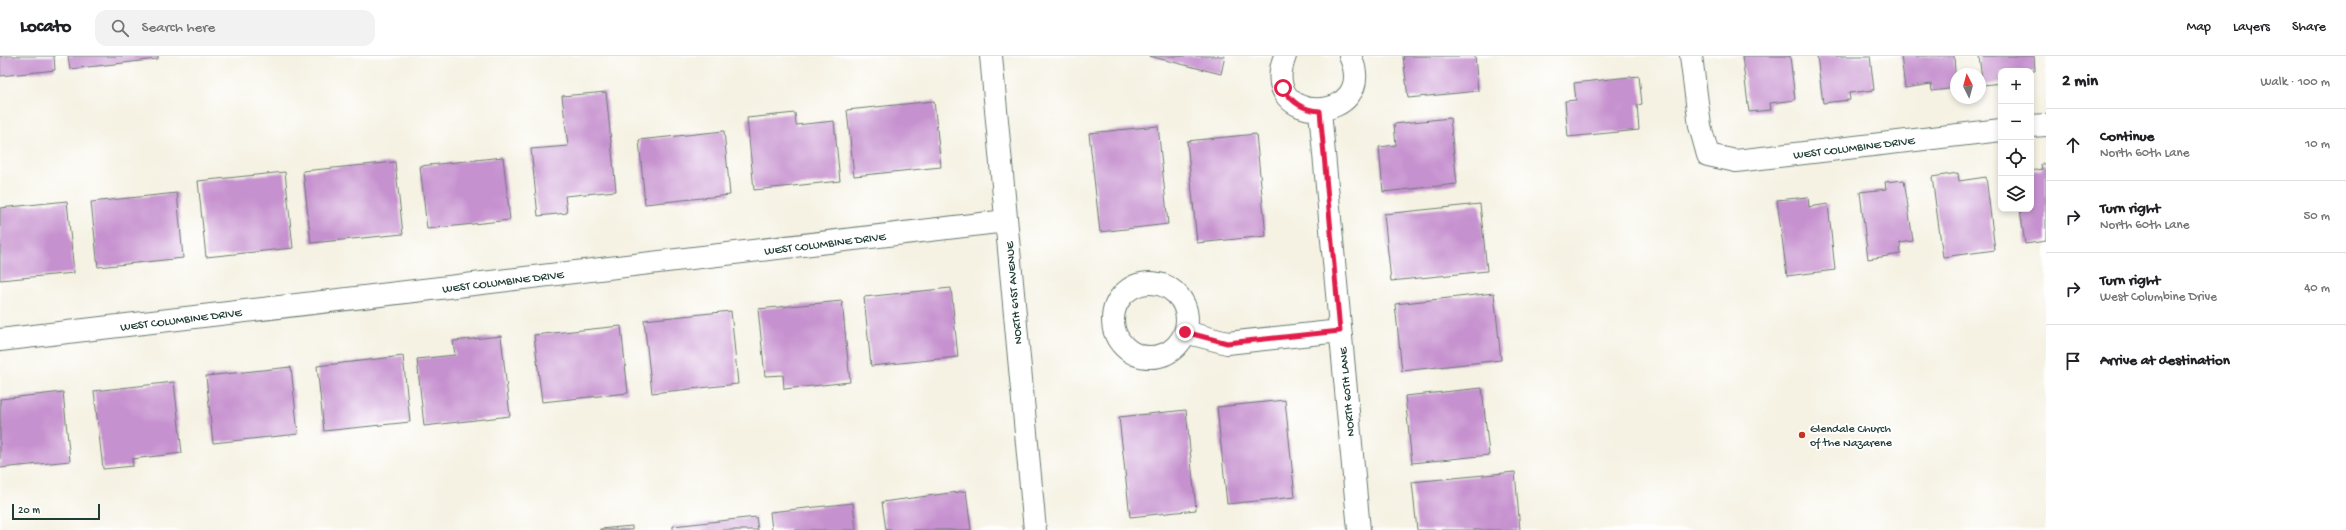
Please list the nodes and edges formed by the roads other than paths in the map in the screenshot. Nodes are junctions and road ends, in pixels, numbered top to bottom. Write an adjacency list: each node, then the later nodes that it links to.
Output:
1 (991, 56): 9 (street, NORTH 61ST AVENUE)
2 (1285, 56): 5 (street)
3 (1350, 56): 5 (street)
4 (1691, 56): 8 (street, WEST COLUMBINE DRIVE)
5 (1320, 111): 10 (street, NORTH 60TH LANE)
6 (2046, 124): 7 (street)
7 (2034, 126)
8 (1998, 130)
9 (1006, 221): 12 (street, WEST COLUMBINE DRIVE); 13 (street, NORTH 61ST AVENUE)
10 (1340, 331): 11 (street); 14 (street, NORTH 60TH LANE)
11 (1185, 332)
12 (0, 340)
13 (1034, 530)
14 (1359, 530)

